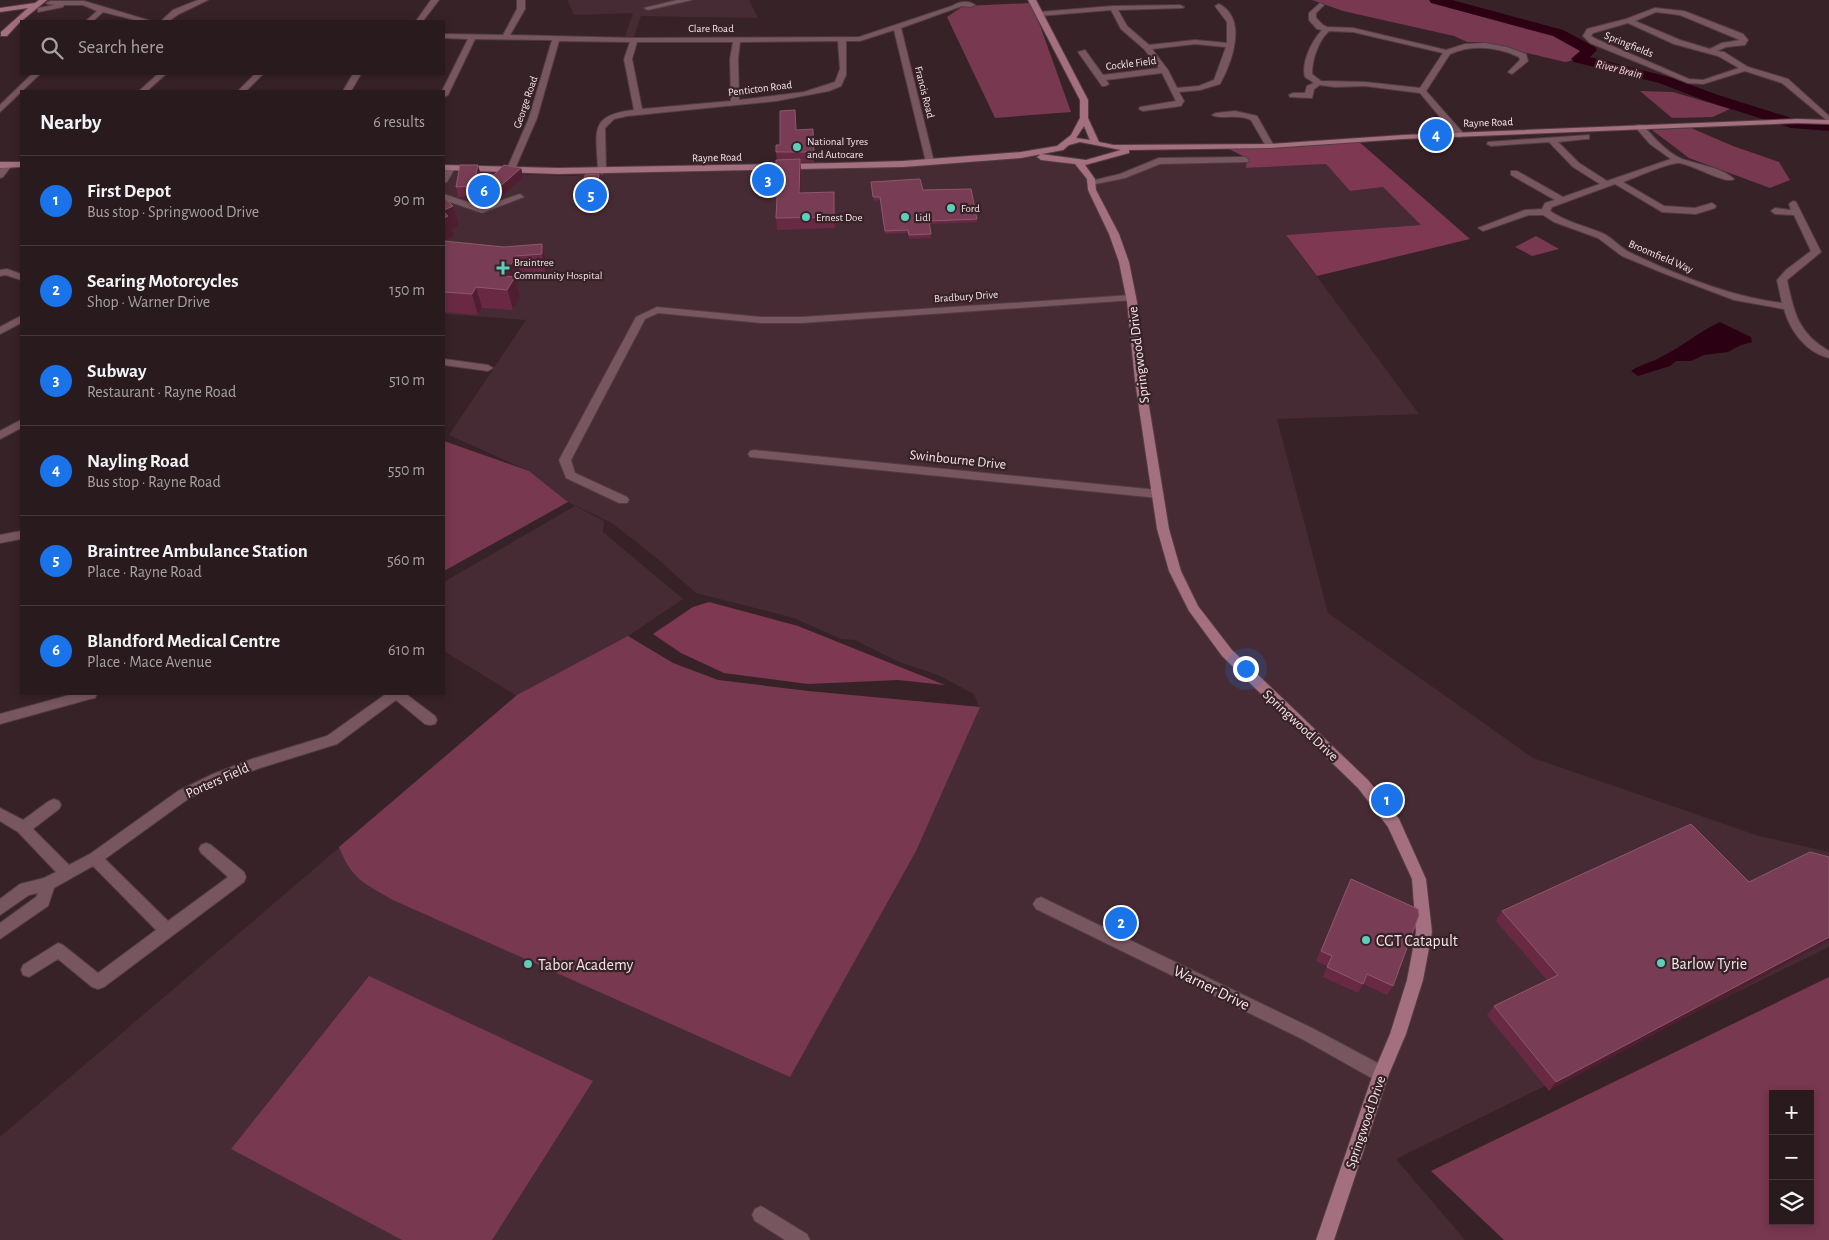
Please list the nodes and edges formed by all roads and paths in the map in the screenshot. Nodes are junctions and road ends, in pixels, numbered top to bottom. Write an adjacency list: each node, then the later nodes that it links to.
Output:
1 (204, 0): 24 (street)
2 (435, 0): 25 (street)
3 (521, 0): 33 (street)
4 (688, 0): 15 (street)
5 (1032, 0): 20 (street)
6 (49, 1): 11 (street); 13 (street)
7 (959, 2): 9 (street, Clare Road); 28 (street, Clare Road)
8 (1151, 4): 14 (street); 16 (street)
9 (971, 5)
10 (1320, 5): 29 (street)
11 (93, 6): 13 (street); 17 (street)
12 (1219, 6): 38 (street)
13 (38, 7): 18 (street); 19 (street); 21 (street)
14 (1180, 7)
15 (648, 8)
16 (1113, 8): 20 (street); 39 (street)
17 (102, 10): 22 (street); 23 (street)
18 (0, 11): 19 (street)
19 (27, 12): 30 (street)
20 (1039, 14): 69 (street)
21 (26, 20)
22 (90, 20)
23 (143, 20)
24 (165, 20)
25 (420, 20)
26 (1629, 21): 40 (street); 40 (street, Springfields); 43 (street, Springfields)
27 (20, 25): 30 (street)
28 (897, 28): 37 (street, Clare Road); 85 (street, Francis Road)
29 (1326, 29): 42 (street); 52 (street)
30 (2, 36)
31 (445, 36): 32 (street, Clare Road)
32 (472, 38): 33 (street, Clare Road); 62 (street)
33 (505, 38): 34 (street, Clare Road)
34 (556, 38): 35 (street, Clare Road); 90 (street, George Road)
35 (634, 40): 36 (street, Clare Road); 67 (street)
36 (737, 40): 37 (street, Clare Road); 64 (street)
37 (842, 40): 64 (street, Penticton Road)
38 (1229, 45): 39 (street); 60 (street)
39 (1147, 47): 44 (street)
40 (1710, 51): 43 (street)
41 (1082, 52): 51 (street, Cockle Field)
42 (1447, 52): 45 (street); 61 (street)
43 (1745, 69): 70 (street)
44 (1164, 70): 51 (street, Cockle Field); 60 (street)
45 (1512, 72)
46 (1368, 73): 53 (street)
47 (35, 75): 55 (street)
48 (161, 75): 57 (street)
49 (258, 75): 58 (street)
50 (357, 75): 59 (street)
51 (1101, 78): 54 (street, Cockle Field)
52 (1319, 83): 53 (street); 63 (street)
53 (1365, 84): 61 (street)
54 (1107, 86)
55 (20, 90)
56 (20, 90): 66 (street)
57 (144, 90)
58 (243, 90)
59 (348, 90)
60 (1175, 90): 65 (street)
61 (1422, 91): 72 (street)
62 (445, 93)
63 (1293, 96)
64 (735, 102): 67 (street, Penticton Road)
65 (1143, 109)
66 (0, 110)
67 (638, 112): 91 (street, Penticton Road)
68 (1216, 115): 78 (street)
69 (1084, 118): 75 (street); 77 (street)
70 (1829, 121): 71 (street, Rayne Road)
71 (1640, 128): 72 (street, Rayne Road); 84 (street)
72 (1460, 135): 78 (street, Rayne Road)
73 (1586, 137): 74 (street)
74 (1551, 139): 76 (street); 96 (street)
75 (1099, 144): 77 (street, Rayne Road); 79 (street, Rayne Road); 81 (street)
76 (1491, 144)
77 (1063, 146): 80 (street, Rayne Road); 82 (street)
78 (1270, 146): 79 (street, Rayne Road)
79 (1148, 148): 81 (street, Rayne Road)
80 (1021, 155): 82 (street, Rayne Road); 85 (street, Rayne Road)
81 (1102, 158): 86 (street, Rayne Road); 95 (street)
82 (1069, 160): 86 (street, Rayne Road)
83 (1244, 160): 95 (street)
84 (1677, 160): 94 (street); 96 (street)
85 (930, 162): 91 (street, Rayne Road)
86 (1078, 162): 95 (street, Springwood Drive)
87 (4, 165): 88 (street); 93 (street)
88 (20, 165)
89 (447, 168): 90 (street, Rayne Road)
90 (510, 170): 91 (street, Rayne Road)
91 (602, 171)
92 (1514, 173): 99 (street)
93 (0, 174)
94 (1730, 179)
95 (1091, 180): 106 (street, Springwood Drive)
96 (1612, 183): 99 (street); 100 (street)
97 (445, 197): 98 (street)
98 (520, 197)
99 (1562, 200): 102 (street)
100 (1712, 206)
101 (1775, 211): 107 (street)
102 (1545, 212): 103 (street); 107 (street, Broomfield Way)
103 (1484, 228)
104 (0, 273): 105 (street)
105 (20, 277)
106 (1131, 298): 116 (street, Springwood Drive); 117 (street, Bradbury Drive)
107 (1788, 307): 110 (street)
108 (20, 320): 109 (street)
109 (0, 331)
110 (1829, 355)
111 (445, 362): 112 (street)
112 (488, 368)
113 (20, 424): 114 (street)
114 (0, 436)
115 (754, 454): 116 (street, Swinbourne Drive)
116 (1158, 494): 137 (street, Springwood Drive)
117 (623, 500)
118 (20, 535): 119 (street)
119 (0, 539)
120 (86, 695): 123 (street)
121 (395, 695): 129 (street, Porters Field)
122 (397, 695): 124 (street, Porters Field)
123 (0, 719)
124 (430, 720)
125 (54, 806): 127 (street)
126 (0, 814): 127 (street)
127 (23, 828): 130 (street)
128 (206, 849): 134 (street)
129 (95, 858): 130 (street, Porters Field); 134 (street)
130 (68, 874): 131 (street, Porters Field)
131 (47, 884): 133 (street, Porters Field); 135 (street)
132 (1041, 904): 137 (street, Warner Drive)
133 (0, 908)
134 (166, 930): 136 (street)
135 (0, 932)
136 (29, 970)
137 (1381, 1074): 140 (street, Springwood Drive)
138 (761, 1215): 139 (street)
139 (801, 1240)
140 (1325, 1240)

